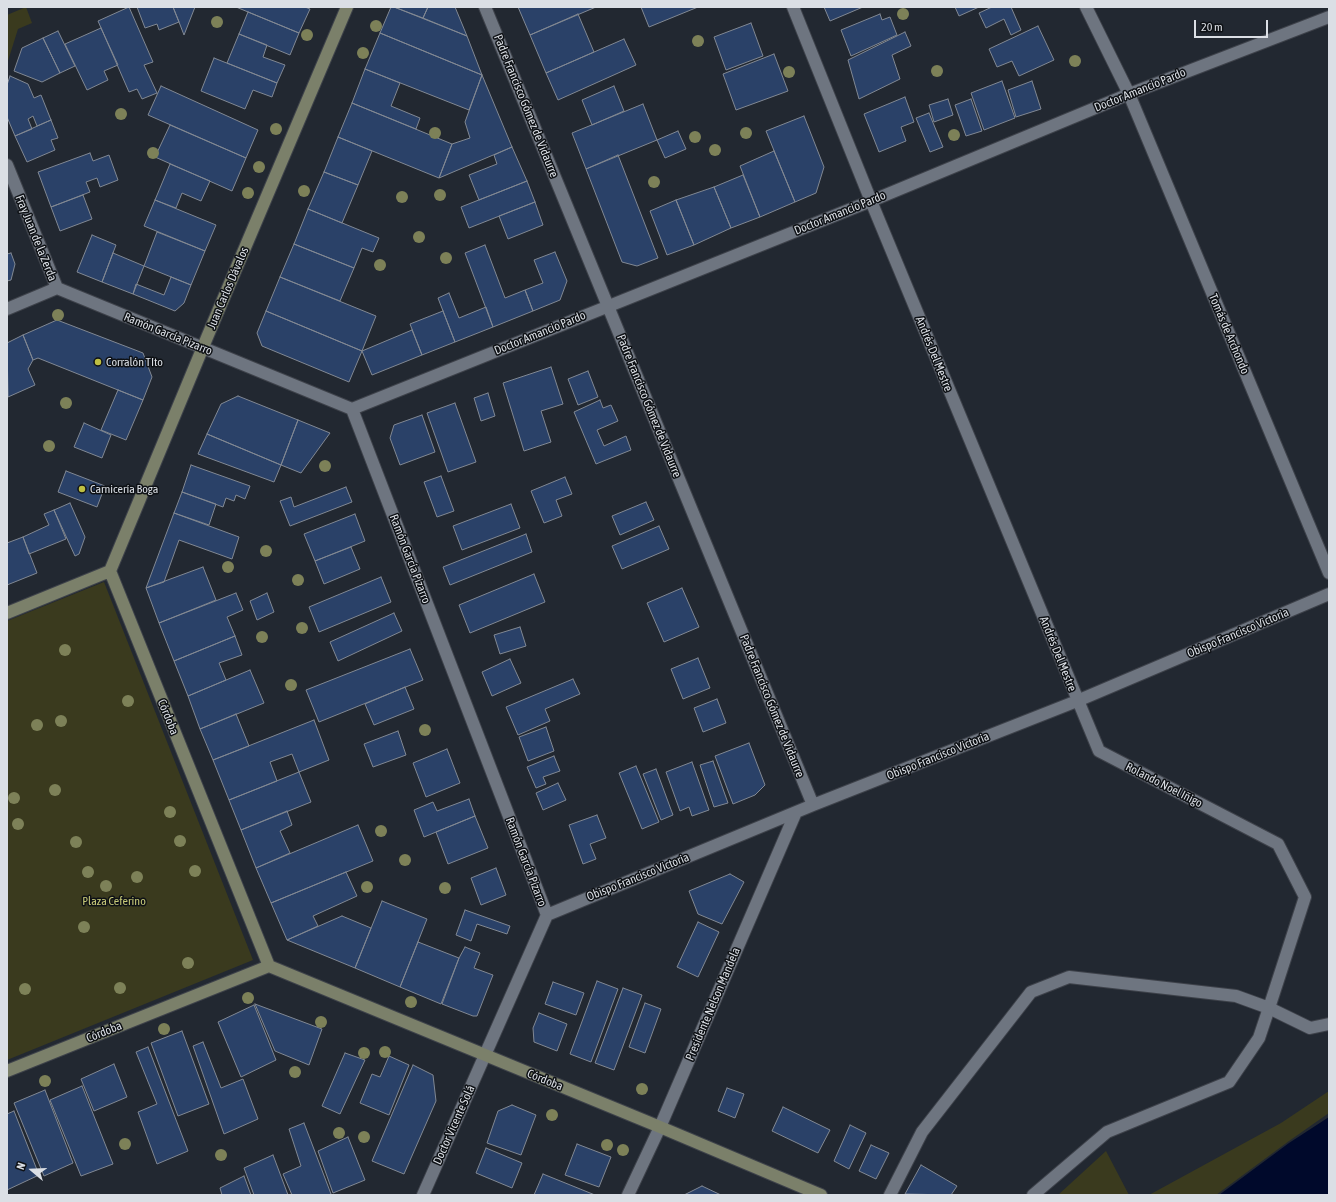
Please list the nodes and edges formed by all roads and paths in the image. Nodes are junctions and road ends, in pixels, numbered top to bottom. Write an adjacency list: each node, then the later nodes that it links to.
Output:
1 (347, 7): 12 (main road, Juan Carlos Dávalos)
2 (485, 7): 10 (street, Padre Francisco Gómez de Vidaurre)
3 (793, 7): 8 (street, Andrés Del Mestre)
4 (1086, 7): 6 (street, Tomás de Archondo)
5 (1329, 17): 6 (street, Doctor Amancio Pardo)
6 (1129, 94): 8 (street, Doctor Amancio Pardo); 15 (street, Tomás de Archondo)
7 (7, 165): 9 (street, Fray Juan de la Zerda)
8 (871, 201): 10 (street, Doctor Amancio Pardo); 18 (street, Andrés Del Mestre)
9 (57, 288): 11 (street); 12 (street, Ramón García Pizarro)
10 (608, 306): 13 (street, Doctor Amancio Pardo); 19 (street, Padre Francisco Gómez de Vidaurre)
11 (7, 309)
12 (203, 348): 13 (street, Ramón García Pizarro); 14 (main road, Juan Carlos Dávalos)
13 (352, 409): 21 (street, Ramón García Pizarro)
14 (110, 571): 17 (main road); 22 (main road, Córdoba)
15 (1329, 574)
16 (1329, 594): 18 (street, Obispo Francisco Victoria)
17 (7, 613)
18 (1077, 701): 19 (street, Obispo Francisco Victoria); 23 (street, Rolando Noel Iñigo)
19 (812, 806): 20 (street, Obispo Francisco Victoria)
20 (796, 812): 21 (street, Obispo Francisco Victoria); 27 (street, Presidente Nelson Mandela)
21 (547, 915): 25 (street, Ramón García Pizarro)
22 (268, 966): 25 (main road, Córdoba); 26 (main road, Córdoba)
23 (1269, 1008): 24 (street); 31 (street); 32 (street)
24 (1329, 1024)
25 (486, 1055): 27 (main road, Córdoba); 28 (street, Doctor Vicente Solá)
26 (7, 1071)
27 (660, 1127): 29 (street, Presidente Nelson Mandela); 30 (main road, Córdoba)
28 (423, 1195)
29 (628, 1195)
30 (821, 1195)
31 (890, 1195)
32 (1032, 1195)

